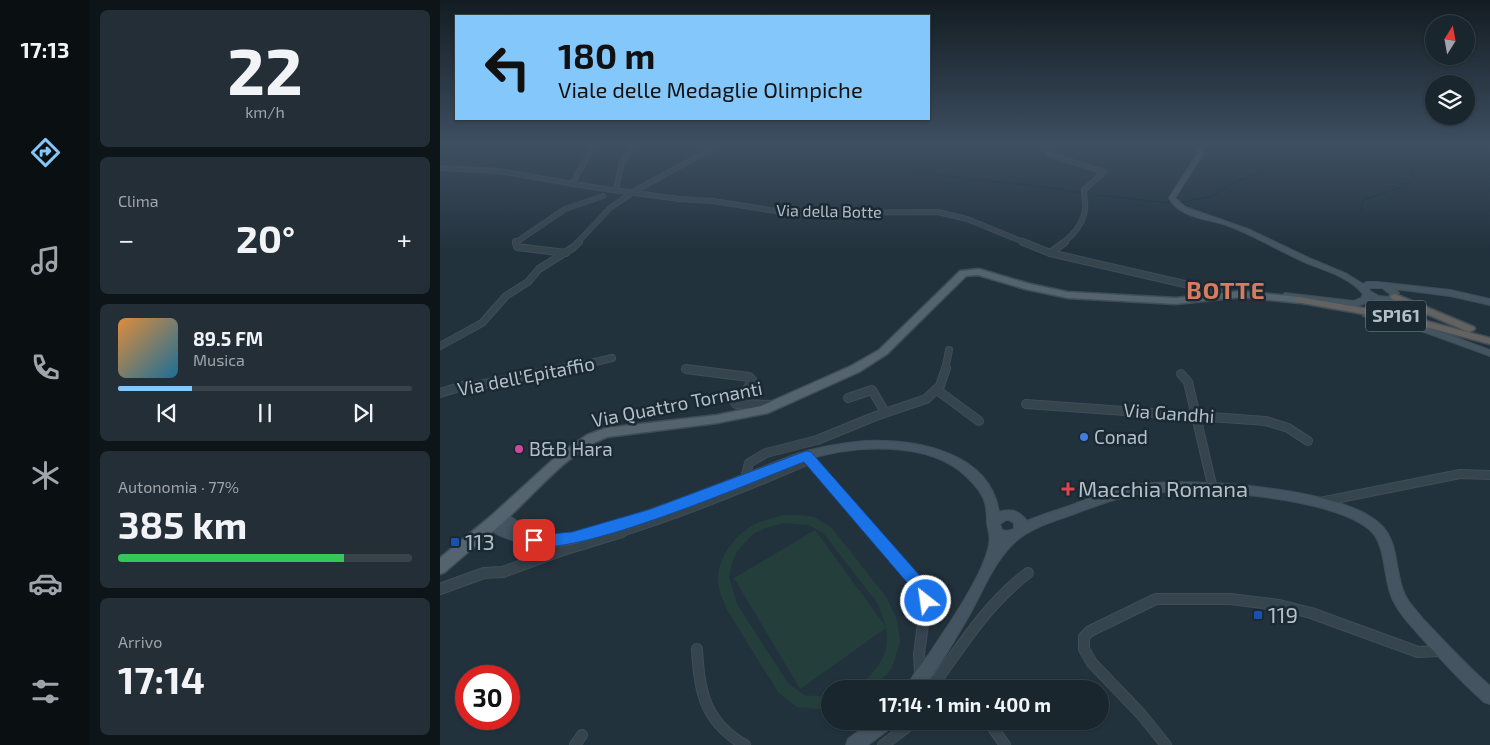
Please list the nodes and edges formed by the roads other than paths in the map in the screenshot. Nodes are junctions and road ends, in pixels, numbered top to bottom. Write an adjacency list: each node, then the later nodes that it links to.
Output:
1 (548, 180): 7 (street, Via della Botte)
2 (574, 180): 7 (street)
3 (618, 180): 8 (street)
4 (655, 180): 9 (street)
5 (1095, 180): 12 (street)
6 (1184, 180): 13 (main road)
7 (572, 184): 8 (street, Via della Botte)
8 (616, 190): 9 (street, Via della Botte)
9 (633, 192): 11 (street); 12 (street, Via della Botte)
10 (603, 196): 11 (street)
11 (566, 253): 25 (street)
12 (1050, 253): 18 (street, Via della Botte)
13 (1339, 274): 14 (main road); 17 (main road)
14 (1374, 284): 15 (main road); 17 (main road)
15 (1386, 287): 16 (main road); 19 (main road)
16 (1409, 290): 19 (main road); 22 (main road)
17 (1366, 291): 19 (main road); 20 (main road)
18 (1228, 294): 20 (main road, Via Quattro Tornanti); 35 (main road, Via Quattro Tornanti)
19 (1395, 295): 23 (highway, SP161)
20 (1276, 297): 21 (main road, Via Quattro Tornanti)
21 (1300, 300): 24 (highway, SP161); 27 (main road)
22 (1490, 302)
23 (1490, 336)
24 (1490, 341)
25 (440, 346)
26 (948, 350): 31 (street)
27 (1490, 353)
28 (612, 358): 32 (street, Via dell'Epitaffio)
29 (686, 369): 35 (street, Via Quattro Tornanti)
30 (1181, 374): 37 (street)
31 (937, 390): 36 (street); 38 (street)
32 (440, 393)
33 (848, 398): 36 (street)
34 (1026, 404): 37 (street, Via Gandhi)
35 (776, 405): 43 (main road, Via Quattro Tornanti)
36 (885, 412): 42 (street)
37 (1196, 415): 39 (street, Via Gandhi); 44 (street)
38 (979, 421)
39 (1308, 441)
40 (808, 458): 42 (main road); 45 (main road); 55 (street); 58 (street)
41 (1490, 475): 46 (street)
42 (745, 478): 50 (main road)
43 (530, 488): 47 (main road, Via Quattro Tornanti); 50 (main road)
44 (1213, 489): 46 (main road); 49 (main road)
45 (991, 498): 48 (main road); 49 (main road)
46 (1318, 503): 57 (main road)
47 (496, 520): 50 (main road); 51 (main road, Via Quattro Tornanti)
48 (996, 526): 49 (main road); 49 (main road); 52 (main road)
49 (1015, 526): 52 (main road)
50 (511, 530): 51 (main road)
51 (470, 540): 53 (main road, Via Quattro Tornanti)
52 (990, 563): 59 (main road)
53 (440, 568)
54 (1028, 573): 60 (street)
55 (440, 589)
56 (697, 648): 67 (street)
57 (1440, 651): 61 (main road); 71 (street)
58 (919, 680)
59 (923, 680)
60 (937, 680)
61 (1490, 696)
62 (874, 730): 68 (main road)
63 (903, 730): 69 (street)
64 (994, 730): 70 (street)
65 (582, 735): 66 (street)
66 (575, 745)
67 (745, 745)
68 (854, 745)
69 (883, 745)
70 (1005, 745)
71 (1166, 745)

